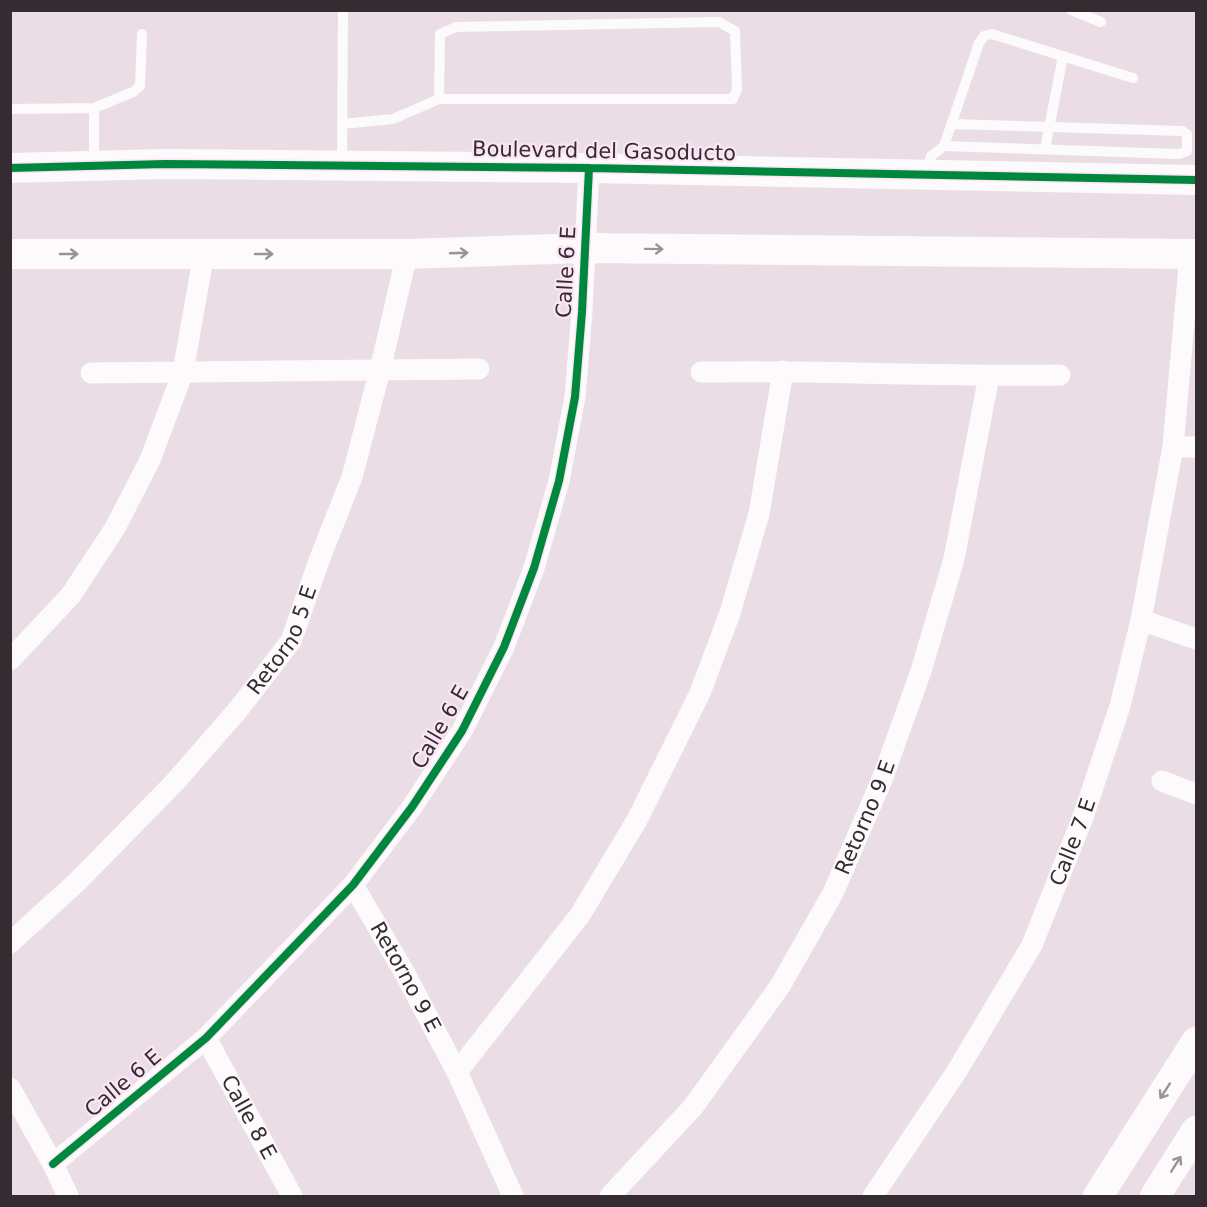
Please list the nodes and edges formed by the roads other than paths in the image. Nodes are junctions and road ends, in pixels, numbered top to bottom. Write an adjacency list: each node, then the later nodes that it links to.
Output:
1 (343, 10): 10 (lane)
2 (1071, 10): 3 (lane)
3 (1101, 22)
4 (142, 34): 8 (lane)
5 (1063, 56): 6 (lane); 11 (lane); 12 (lane)
6 (1133, 78)
7 (439, 99): 7 (lane); 10 (lane)
8 (94, 108): 9 (lane); 15 (lane)
9 (10, 109)
10 (342, 124): 16 (lane)
11 (951, 124): 12 (lane); 13 (lane)
12 (1049, 127): 14 (lane); 14 (lane)
13 (944, 146): 14 (lane); 19 (lane)
14 (1045, 150)
15 (94, 165): 16 (street, Boulevard del Gasoducto); 17 (street, Boulevard del Gasoducto)
16 (342, 165): 18 (street, Boulevard del Gasoducto)
17 (10, 168)
18 (589, 168): 19 (street, Boulevard del Gasoducto); 21 (street, Calle 6 E)
19 (925, 174): 20 (street, Boulevard del Gasoducto)
20 (1197, 180)
21 (586, 248): 24 (street, one-way to 21); 25 (street, one-way to 25); 41 (street, Calle 6 E)
22 (10, 254): 23 (street, one-way to 23)
23 (204, 254): 24 (street, one-way to 24); 30 (street)
24 (407, 254): 27 (street, Retorno 5 E)
25 (1193, 254): 34 (street, Calle 7 E)
26 (479, 369): 27 (street)
27 (380, 370): 30 (street); 42 (street, Retorno 5 E)
28 (783, 371): 31 (street); 33 (street); 45 (street)
29 (91, 372): 30 (street)
30 (183, 372): 38 (street)
31 (702, 372)
32 (1060, 375): 33 (street)
33 (989, 376): 52 (street, Retorno 9 E)
34 (1173, 447): 35 (street); 36 (street, Calle 7 E)
35 (1197, 447)
36 (1142, 620): 37 (street); 53 (street, Calle 7 E)
37 (1197, 639)
38 (10, 660)
39 (1162, 781): 40 (street)
40 (1197, 794)
41 (353, 885): 43 (street, Calle 6 E); 45 (street, Retorno 9 E)
42 (10, 943)
43 (206, 1038): 48 (street, Calle 6 E); 50 (street, Calle 8 E)
44 (1197, 1042): 54 (street, one-way to 54)
45 (457, 1072): 51 (street, Retorno 9 E)
46 (10, 1088): 48 (street)
47 (1197, 1131): 55 (street, one-way to 47)
48 (53, 1164): 49 (street)
49 (68, 1197)
50 (292, 1197)
51 (513, 1197)
52 (610, 1197)
53 (873, 1197)
54 (1098, 1197)
55 (1155, 1197)

